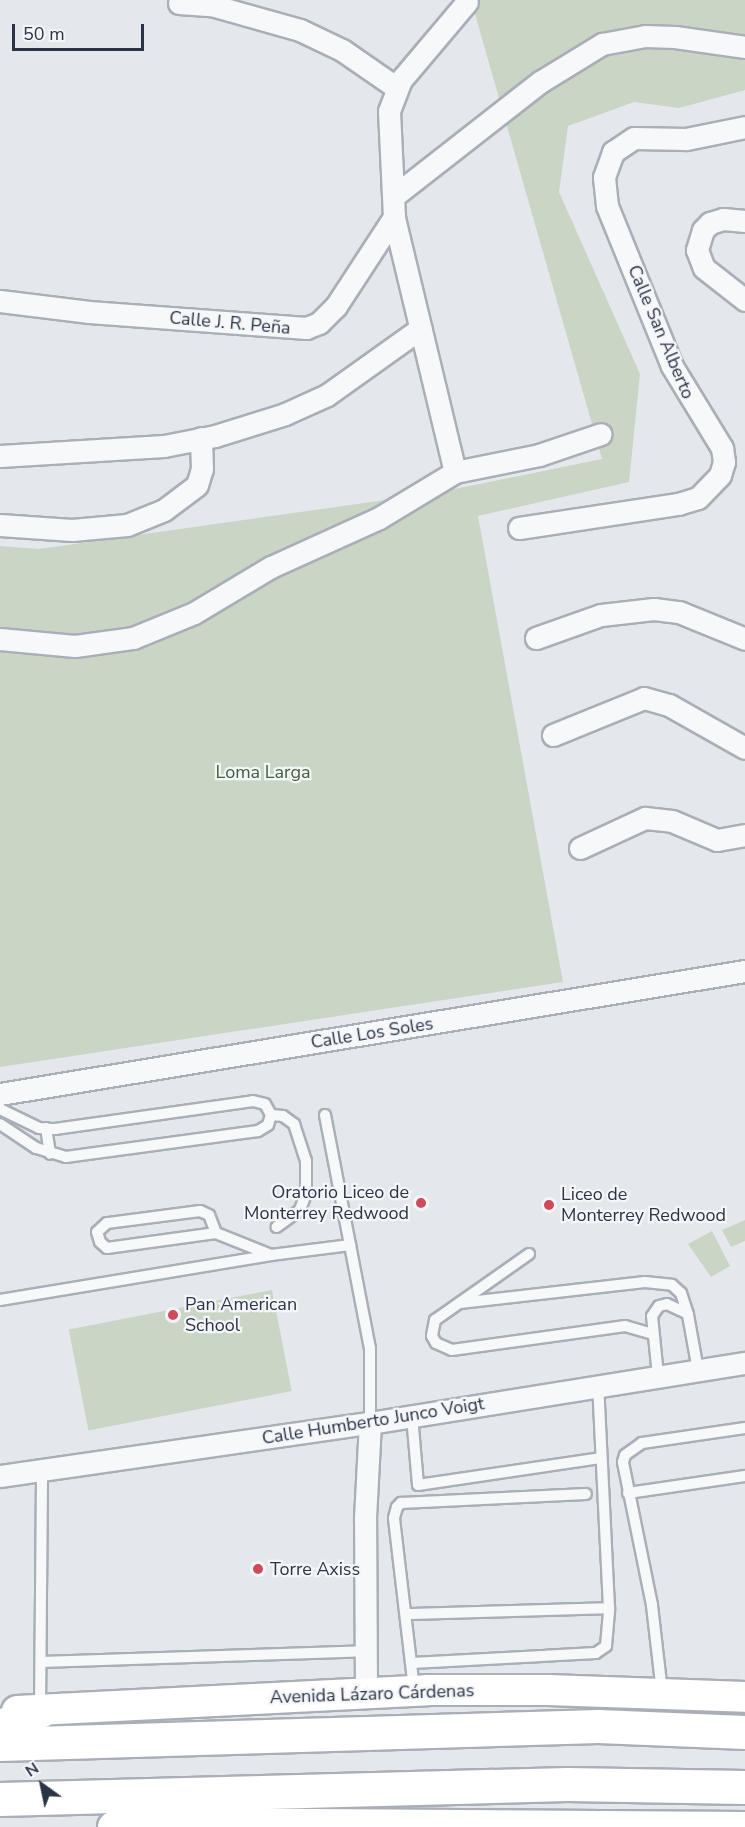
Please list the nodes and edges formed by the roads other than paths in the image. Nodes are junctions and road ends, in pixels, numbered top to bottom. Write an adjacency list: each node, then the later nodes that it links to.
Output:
1 (467, 2): 4 (street)
2 (180, 3): 4 (street)
3 (745, 47): 6 (street, Calle J. R. Peña)
4 (397, 88): 6 (street)
5 (745, 127): 16 (street, Calle San Alberto)
6 (394, 206): 9 (street, Calle J. R. Peña); 10 (street)
7 (745, 221): 8 (street)
8 (745, 300)
9 (0, 301)
10 (421, 328): 12 (street); 14 (street)
11 (601, 434): 14 (street)
12 (201, 438): 13 (street); 15 (street)
13 (0, 456)
14 (455, 472): 18 (street)
15 (0, 525)
16 (519, 528)
17 (536, 638): 19 (street)
18 (0, 639)
19 (745, 639)
20 (553, 735): 21 (street)
21 (745, 748)
22 (745, 835): 23 (street)
23 (580, 848)
24 (745, 971): 25 (street, Calle Los Soles)
25 (0, 1094)
26 (0, 1110): 30 (lane)
27 (324, 1114): 34 (lane)
28 (271, 1115): 30 (lane); 31 (lane); 32 (lane)
29 (0, 1124): 31 (lane)
30 (46, 1128): 31 (lane)
31 (50, 1154)
32 (277, 1227)
33 (216, 1233): 33 (lane); 36 (lane)
34 (350, 1245): 36 (lane); 46 (lane)
35 (529, 1254): 38 (lane)
36 (271, 1255): 37 (lane)
37 (0, 1300)
38 (457, 1303): 39 (lane); 40 (lane)
39 (688, 1314): 40 (lane); 42 (lane)
40 (653, 1334): 43 (lane)
41 (745, 1363): 42 (street, Calle Humberto Junco Voigt)
42 (699, 1370): 43 (street, Calle Humberto Junco Voigt)
43 (658, 1376): 44 (street, Calle Humberto Junco Voigt)
44 (598, 1386): 45 (street, Calle Humberto Junco Voigt); 48 (lane)
45 (412, 1416): 46 (street, Calle Humberto Junco Voigt); 48 (lane)
46 (370, 1423): 49 (street, Calle Humberto Junco Voigt); 56 (street)
47 (745, 1428): 52 (lane)
48 (600, 1458): 54 (lane)
49 (42, 1469): 50 (street, Calle Humberto Junco Voigt); 57 (lane)
50 (0, 1476)
51 (745, 1476): 52 (lane)
52 (628, 1493): 60 (lane)
53 (586, 1494): 55 (lane)
54 (609, 1608): 55 (lane); 58 (lane)
55 (408, 1614): 58 (lane)
56 (365, 1651): 57 (lane); 59 (street)
57 (40, 1662): 63 (lane)
58 (419, 1676): 59 (street, Avenida Lázaro Cárdenas); 60 (street, Avenida Lázaro Cárdenas)
59 (366, 1692): 63 (street, Avenida Lázaro Cárdenas)
60 (663, 1693): 61 (street, Avenida Lázaro Cárdenas)
61 (745, 1697)
62 (0, 1711): 63 (street, Avenida Lázaro Cárdenas)
63 (40, 1711): 64 (highway)
64 (0, 1726)
65 (745, 1732): 66 (highway)
66 (0, 1744)
67 (745, 1787): 68 (highway)
68 (0, 1799)
69 (165, 1825): 73 (street); 74 (street)
70 (405, 1826): 71 (street); 74 (street)
71 (576, 1826): 72 (street)
72 (626, 1826): 75 (street)
73 (113, 1827)
74 (292, 1827)
75 (715, 1827): 76 (street)
76 (745, 1827)

